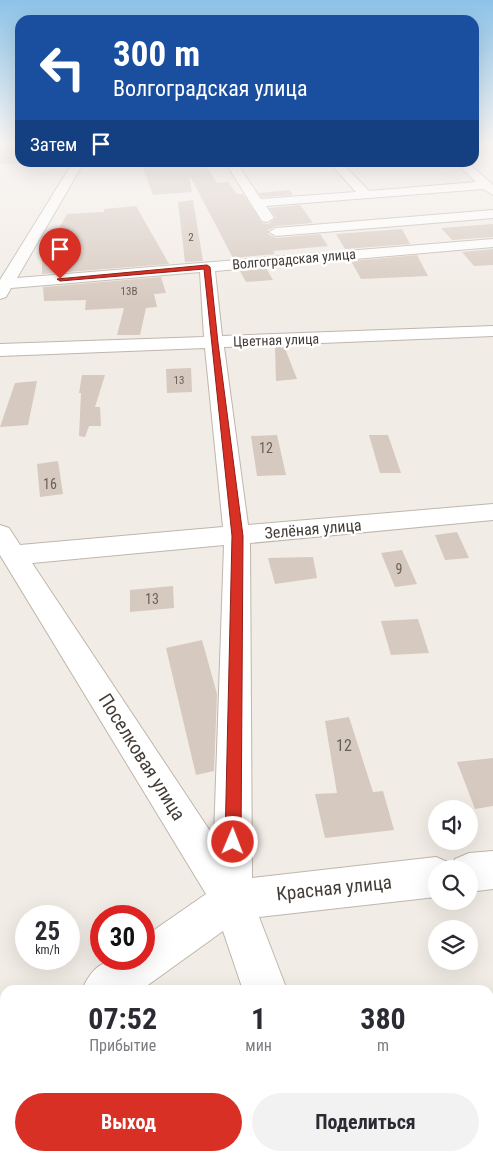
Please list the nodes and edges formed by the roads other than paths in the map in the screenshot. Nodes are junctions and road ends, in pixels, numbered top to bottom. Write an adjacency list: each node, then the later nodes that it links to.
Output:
1 (58, 197): 9 (street)
2 (253, 197): 4 (street)
3 (336, 197): 4 (street)
4 (257, 203): 6 (street)
5 (493, 214): 6 (street)
6 (276, 232): 10 (street)
7 (493, 243): 10 (street, Волгоградская улица)
8 (8, 255): 9 (street)
9 (24, 256): 12 (street)
10 (293, 259): 11 (street, Волгоградская улица)
11 (207, 267): 12 (street, Волгоградская улица); 14 (street)
12 (2, 289)
13 (493, 332): 14 (street, Цветная улица)
14 (214, 343): 15 (street, Цветная улица); 17 (street)
15 (0, 350)
16 (493, 512): 17 (street, Зелёная улица)
17 (238, 536): 18 (street, Зелёная улица); 22 (street)
18 (7, 544): 22 (street, Поселковая улица)
19 (493, 870): 20 (street)
20 (478, 872)
21 (428, 878): 22 (street, Красная улица)
22 (232, 900): 23 (street); 24 (street, Поселковая улица)
23 (111, 985)
24 (263, 985)

